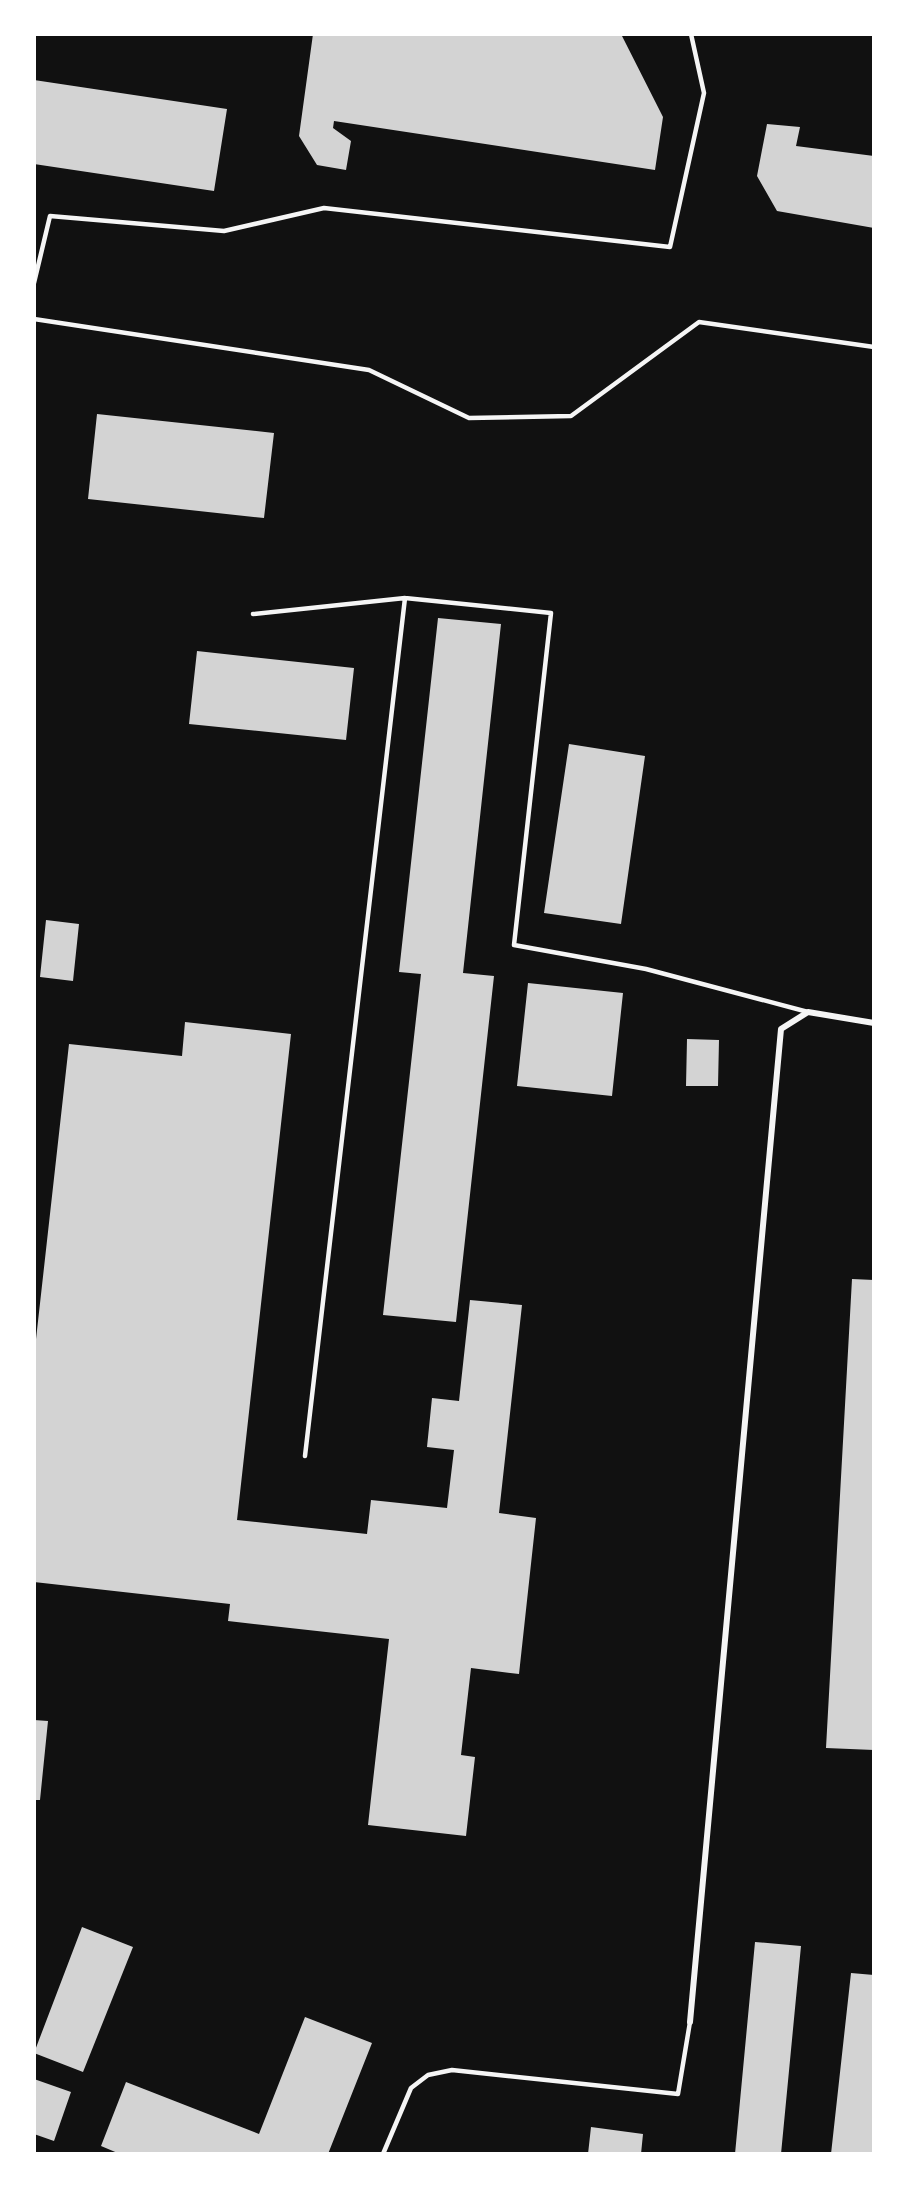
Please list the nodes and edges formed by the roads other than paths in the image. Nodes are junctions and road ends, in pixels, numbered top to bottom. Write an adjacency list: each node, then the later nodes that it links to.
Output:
1 (691, 34): 2 (lane)
2 (34, 283)
3 (34, 319): 4 (lane)
4 (873, 347)
5 (405, 598): 6 (lane); 7 (lane); 9 (lane)
6 (253, 614)
7 (808, 1012): 8 (street); 10 (street)
8 (873, 1023)
9 (306, 1456)
10 (690, 2022): 11 (lane)
11 (383, 2154)

